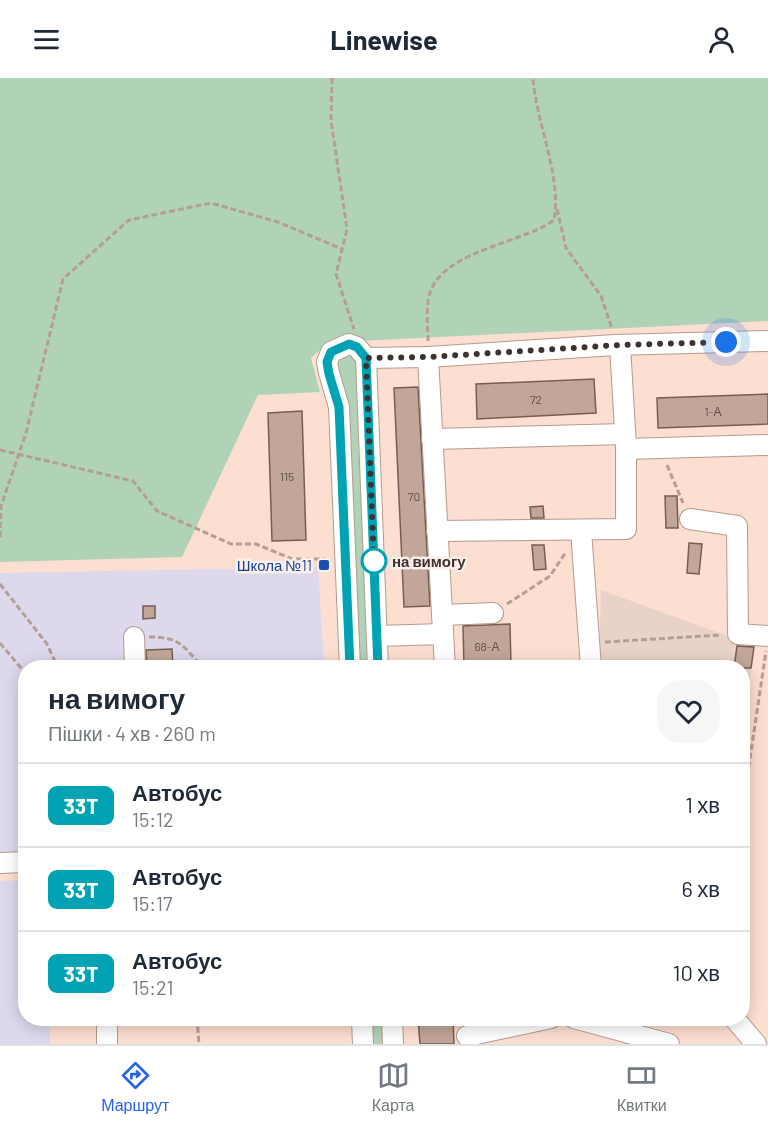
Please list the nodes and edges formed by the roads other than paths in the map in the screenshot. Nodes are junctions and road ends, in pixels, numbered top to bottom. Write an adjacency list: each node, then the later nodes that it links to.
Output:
1 (768, 341): 2 (street)
2 (617, 345): 3 (street); 6 (street)
3 (428, 357): 4 (street); 5 (street)
4 (366, 358): 13 (street); 17 (street)
5 (432, 439): 6 (street); 10 (street)
6 (626, 442): 7 (street); 9 (street)
7 (768, 444)
8 (690, 519): 14 (street)
9 (581, 530): 10 (street); 20 (street)
10 (437, 531): 12 (street)
11 (493, 613): 12 (street)
12 (442, 624): 13 (street); 19 (street)
13 (377, 636): 18 (street)
14 (768, 636)
15 (134, 637): 16 (street)
16 (135, 660)
17 (350, 660)
18 (378, 660)
19 (444, 660)
20 (590, 660)
21 (18, 862): 22 (street)
22 (0, 863)
23 (107, 1026): 30 (street)
24 (362, 1026): 31 (street)
25 (392, 1026): 32 (street)
26 (505, 1026): 29 (street)
27 (603, 1026): 33 (street)
28 (741, 1026): 34 (street)
29 (466, 1033)
30 (106, 1044)
31 (363, 1044)
32 (393, 1044)
33 (669, 1044)
34 (756, 1044)

